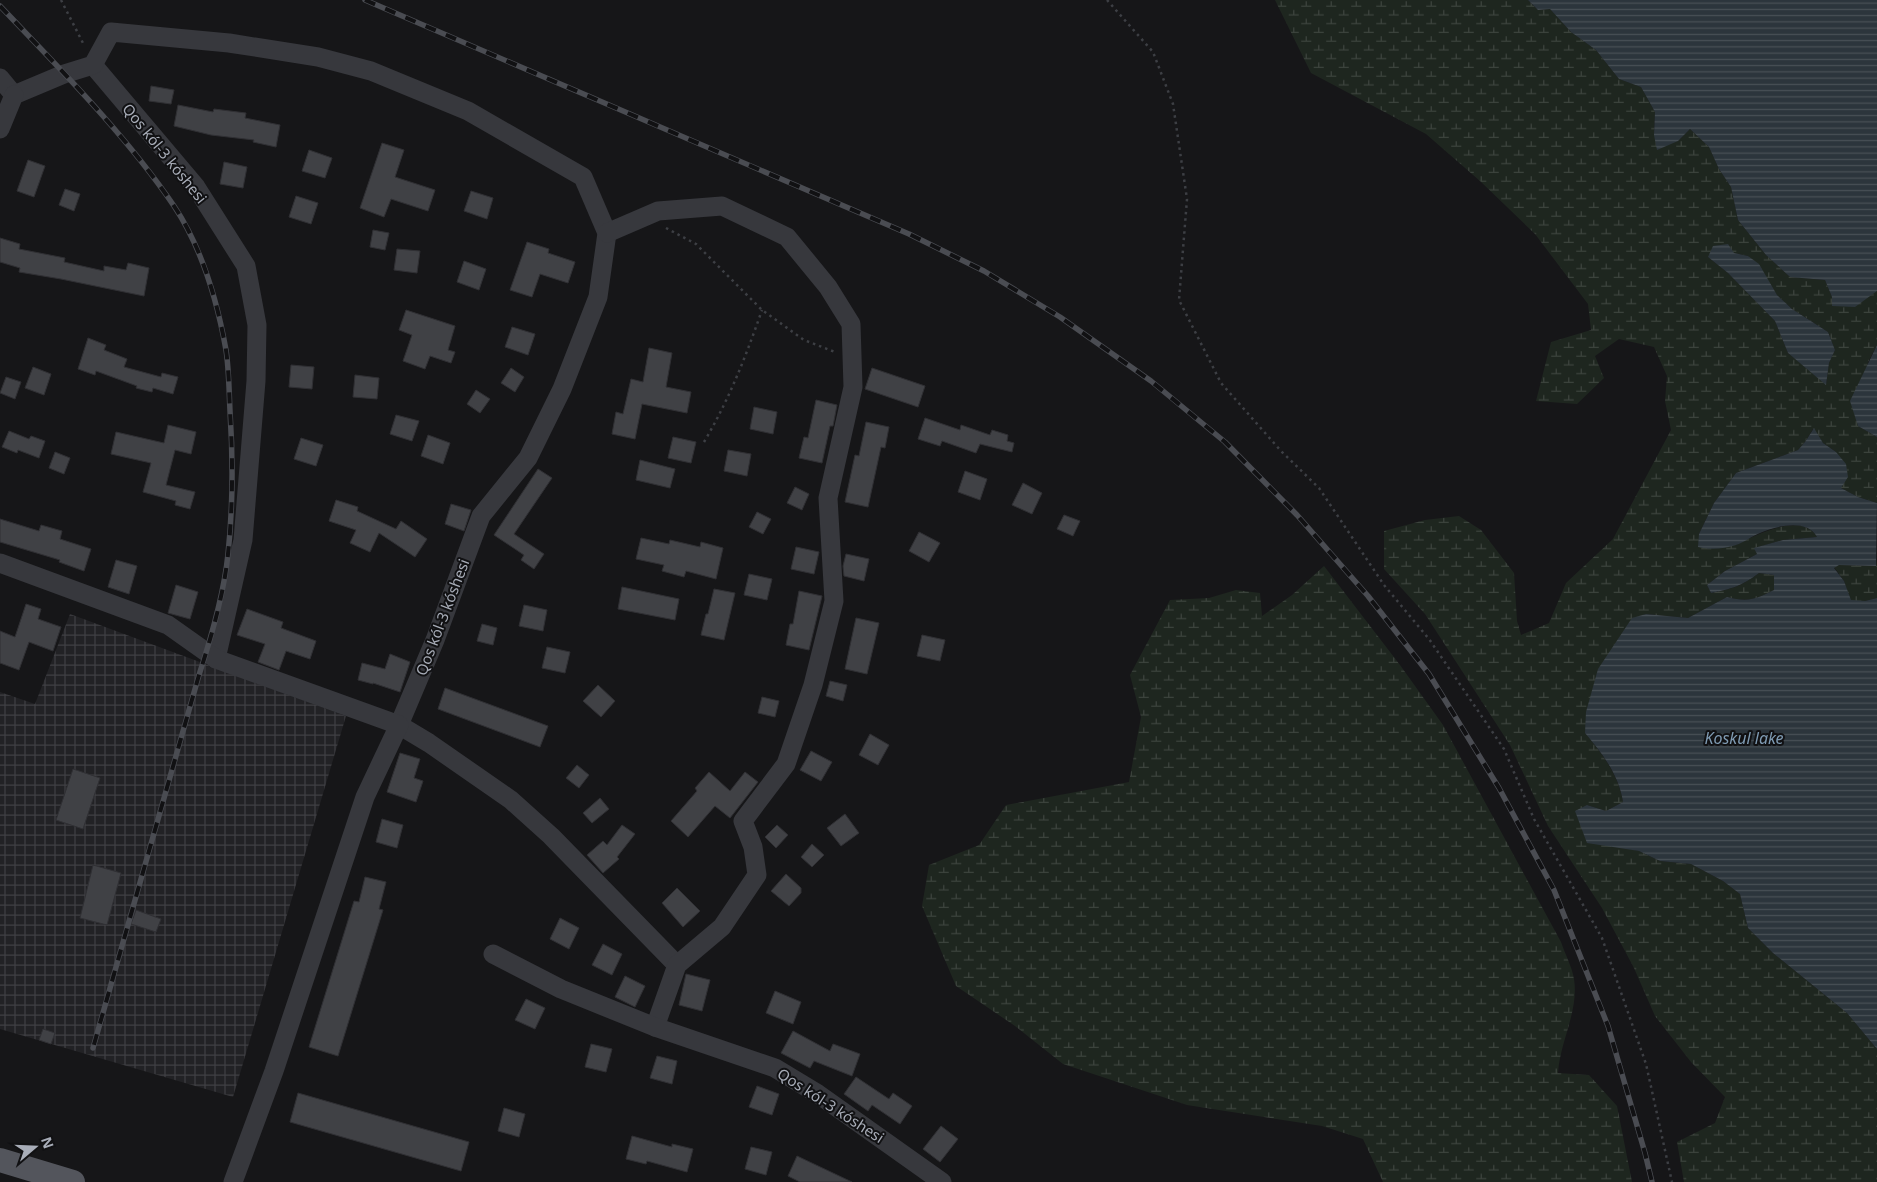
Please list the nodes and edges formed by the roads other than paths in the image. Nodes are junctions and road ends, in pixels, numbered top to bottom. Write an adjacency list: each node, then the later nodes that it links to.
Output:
1 (93, 66): 3 (street); 5 (street); 7 (street, Qos kól-3 kóshesi)
2 (0, 78): 3 (street)
3 (14, 95): 4 (street)
4 (0, 129)
5 (607, 234): 8 (street, Qos kól-3 kóshesi); 10 (street)
6 (0, 563): 7 (street)
7 (216, 659): 8 (street)
8 (399, 725): 10 (street); 14 (street, Qos kól-3 kóshesi)
9 (493, 954): 11 (street, Qos kól-3 kóshesi)
10 (676, 965): 11 (street)
11 (655, 1026): 15 (street, Qos kól-3 kóshesi)
12 (0, 1160): 13 (main road)
13 (73, 1182)
14 (233, 1182)
15 (942, 1182)

